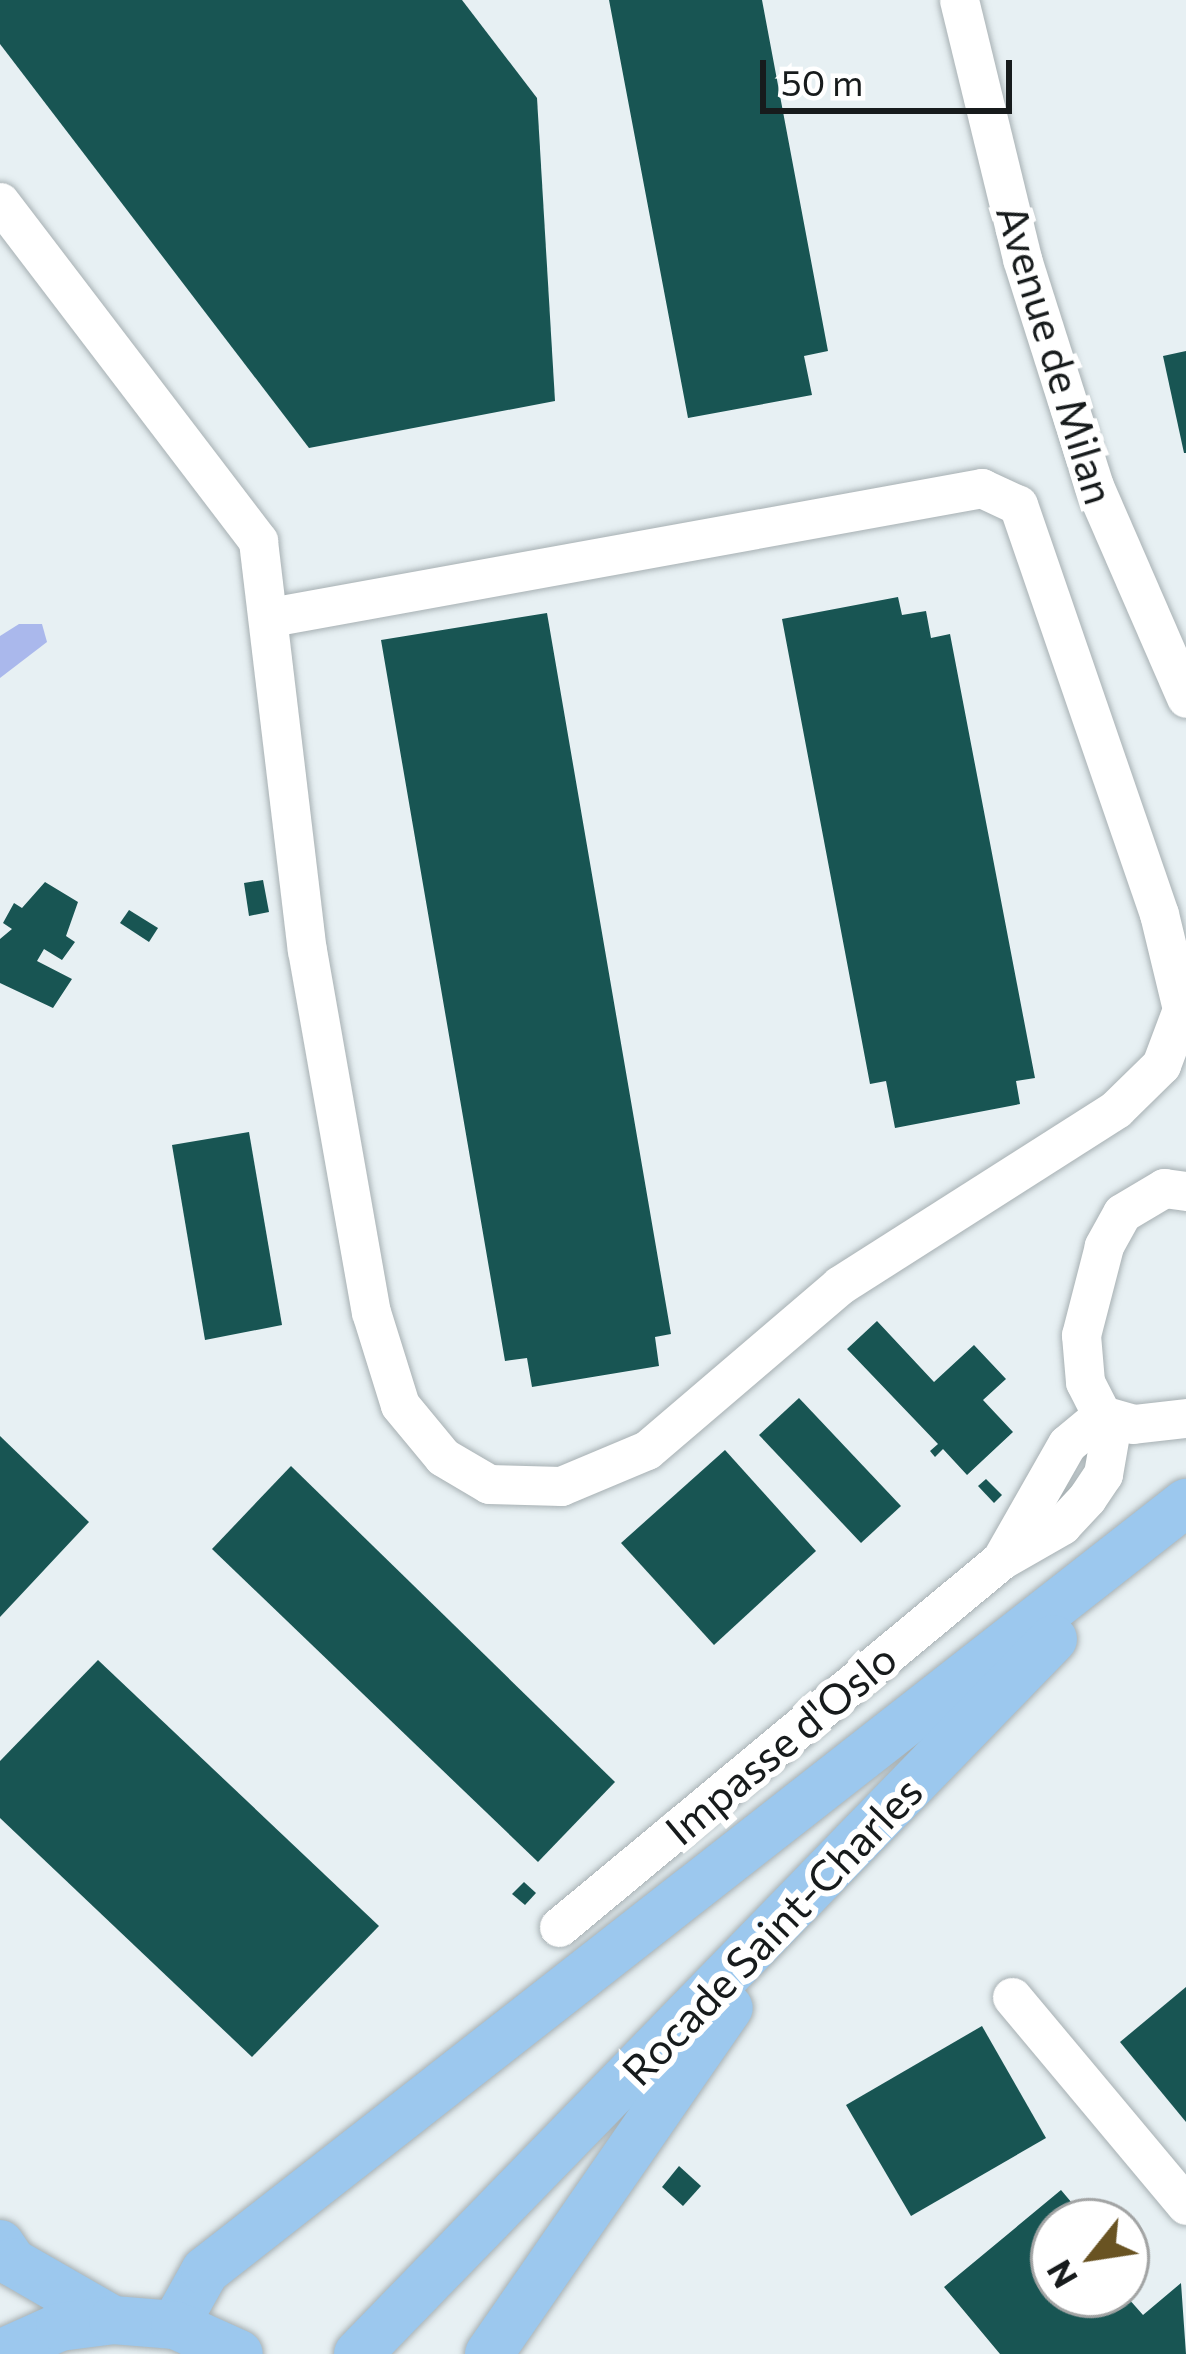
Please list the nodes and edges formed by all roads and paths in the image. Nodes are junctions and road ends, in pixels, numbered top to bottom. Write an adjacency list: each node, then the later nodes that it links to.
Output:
1 (959, 0): 4 (street, Avenue de Milan)
2 (0, 202): 3 (street)
3 (271, 617): 3 (street)
4 (1186, 698)
5 (1186, 1191): 6 (street)
6 (1102, 1415): 7 (street); 10 (street, Impasse d'Oslo)
7 (1186, 1418)
8 (1185, 1504): 9 (main road, Rocade Saint-Charles); 15 (main road)
9 (852, 1848): 16 (main road, Rocade Saint-Charles); 19 (main road)
10 (559, 1927)
11 (1012, 1997): 12 (street)
12 (1186, 2206)
13 (0, 2244): 14 (main road)
14 (113, 2320): 15 (main road); 17 (main road)
15 (175, 2325): 18 (main road)
16 (366, 2345)
17 (0, 2354)
18 (239, 2354)
19 (489, 2354)

